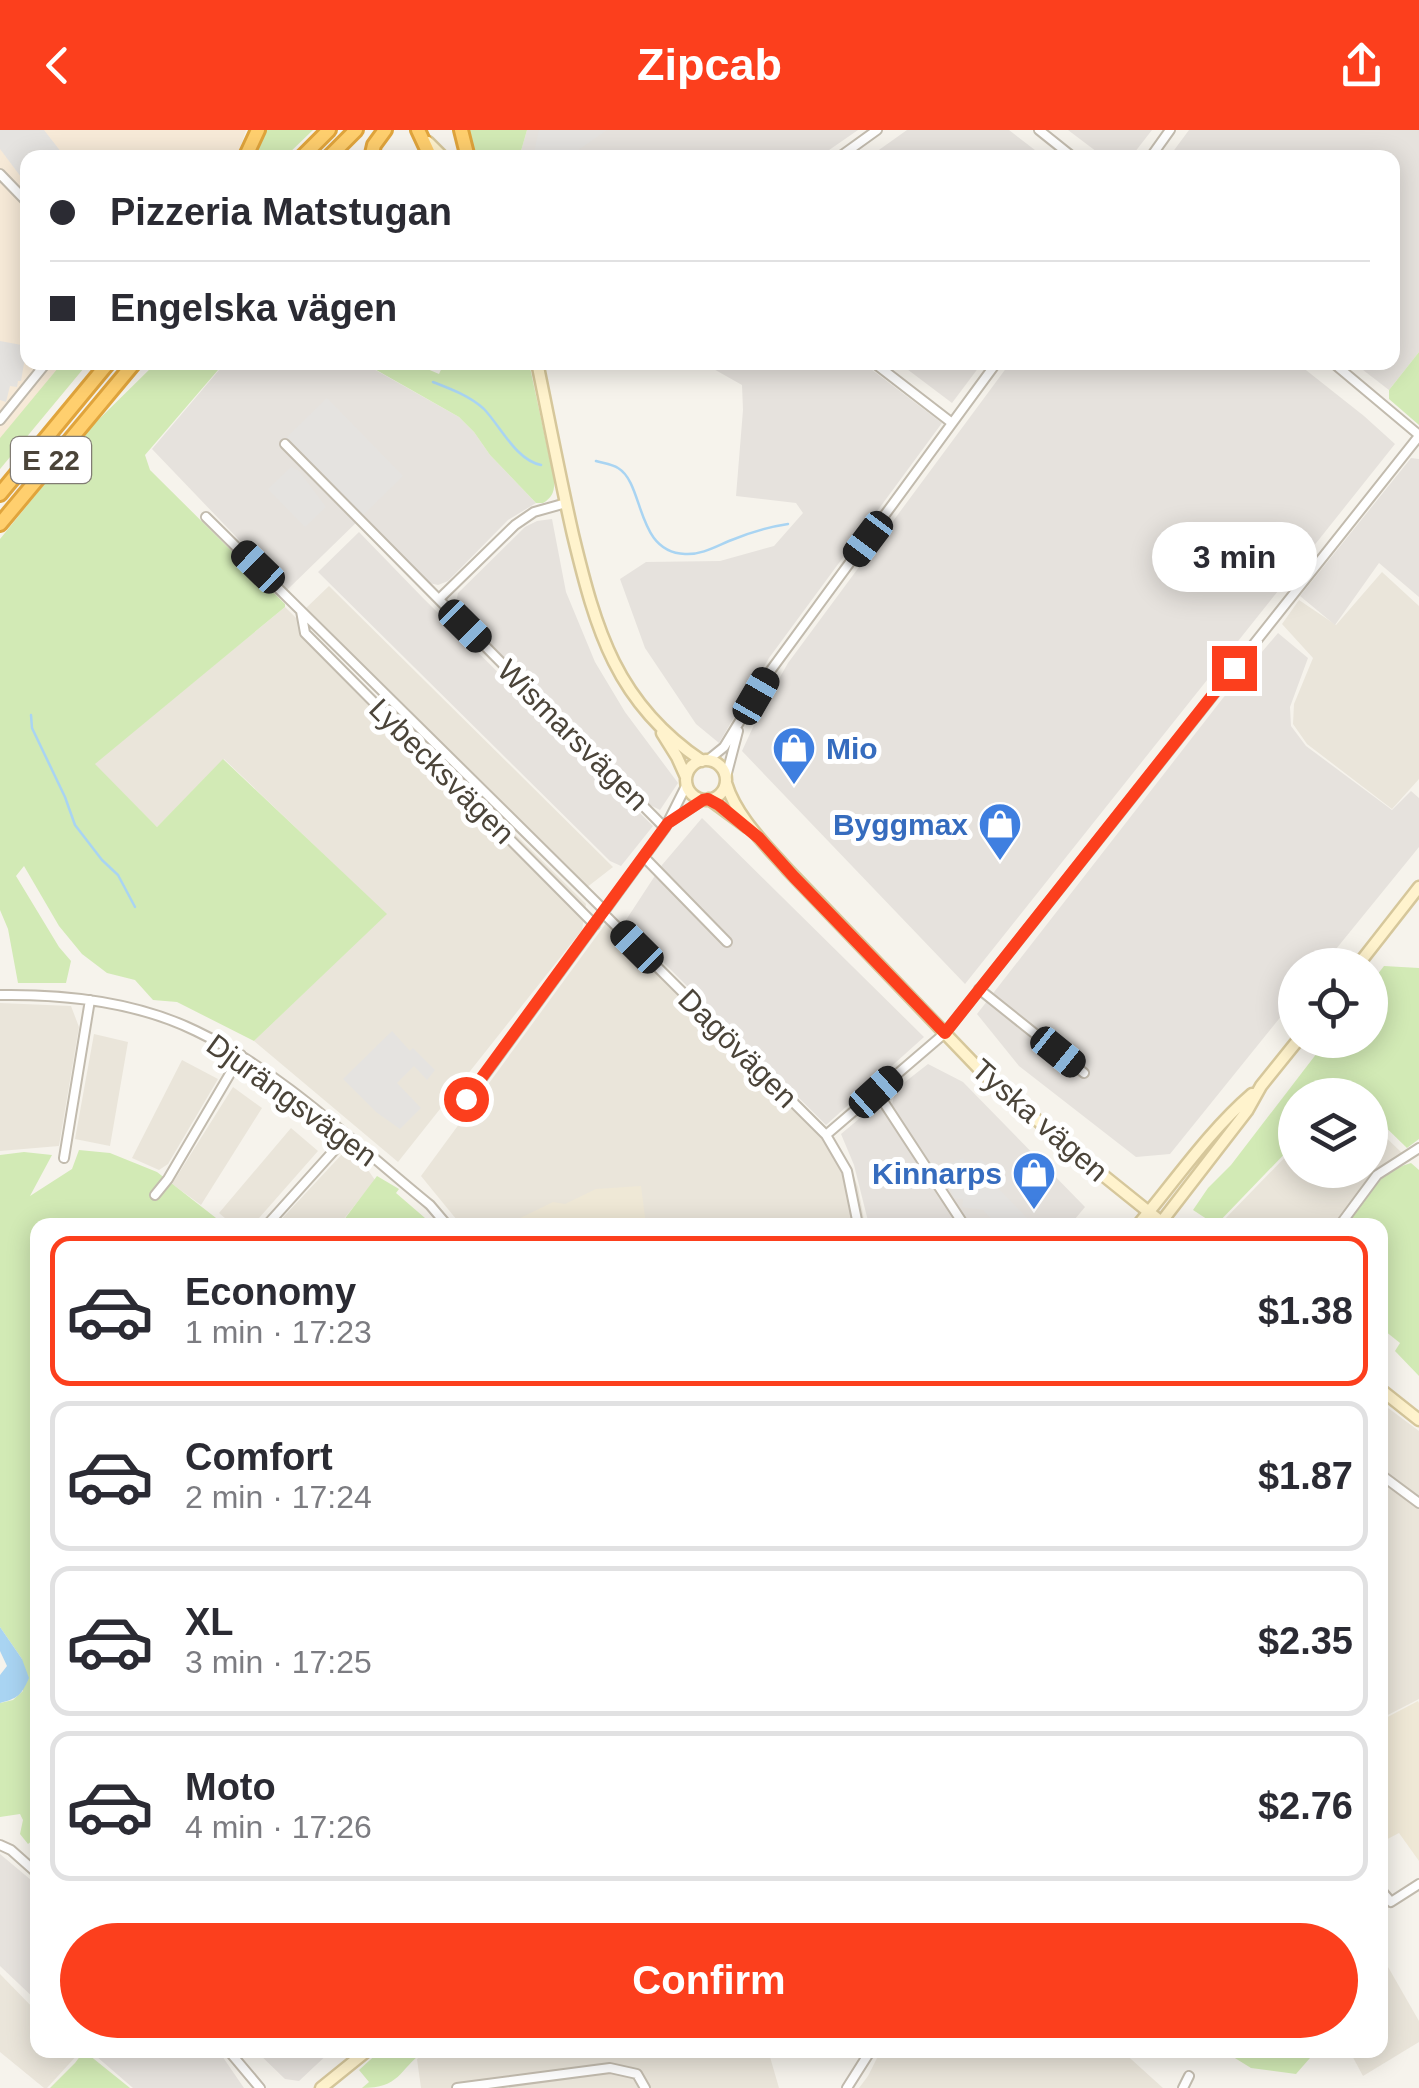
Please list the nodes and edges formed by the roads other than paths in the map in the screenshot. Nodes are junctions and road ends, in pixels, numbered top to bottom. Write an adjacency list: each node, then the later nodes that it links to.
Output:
1 (328, 130): 6 (highway)
2 (356, 130): 7 (highway)
3 (418, 130): 8 (main road)
4 (877, 130): 9 (street)
5 (1039, 130): 10 (street)
6 (309, 150)
7 (336, 150)
8 (435, 150)
9 (849, 150)
10 (1064, 150)
11 (0, 174): 12 (street)
12 (20, 195)
13 (41, 370): 20 (street)
14 (102, 370): 24 (highway, E 22)
15 (130, 370): 27 (highway, E 22)
16 (539, 370): 25 (main road)
17 (883, 370): 21 (street)
18 (992, 370): 21 (street)
19 (1341, 370): 22 (street)
20 (0, 420)
21 (952, 424): 30 (street)
22 (1419, 436): 44 (street)
23 (285, 444): 28 (street, Wismarsvägen)
24 (0, 494)
25 (566, 504): 28 (street); 31 (main road)
26 (206, 517): 29 (street, Lybecksvägen)
27 (0, 524)
28 (439, 599): 36 (street, Wismarsvägen)
29 (302, 611): 40 (street, Lybecksvägen); 41 (street, Lybecksvägen)
30 (741, 722): 32 (street); 34 (street)
31 (656, 724): 32 (main road); 33 (main road)
32 (705, 760): 33 (main road); 34 (main road)
33 (686, 780): 35 (main road); 36 (street)
34 (726, 780): 35 (main road); 37 (main road, Tyska vägen)
35 (706, 799): 36 (street); 37 (main road, Tyska vägen)
36 (667, 826): 38 (street)
37 (759, 838): 47 (main road, Tyska vägen)
38 (644, 857): 40 (street); 42 (street)
39 (1419, 887): 43 (main road)
40 (604, 912): 41 (street); 54 (street, Dagövägen)
41 (595, 924): 53 (street)
42 (726, 942)
43 (1371, 948)
44 (980, 989): 47 (street); 50 (street)
45 (0, 995): 46 (street, Djurängsvägen)
46 (90, 1000): 48 (street, Djurängsvägen); 57 (street)
47 (945, 1033): 52 (street); 59 (main road, Tyska vägen)
48 (241, 1056): 55 (street, Djurängsvägen); 58 (street)
49 (1283, 1058): 51 (main road)
50 (1084, 1073)
51 (1260, 1086): 59 (main road); 66 (main road)
52 (876, 1092): 54 (street); 63 (street)
53 (466, 1099)
54 (826, 1135): 62 (street, Dagövägen)
55 (347, 1136): 60 (street); 61 (street, Djurängsvägen)
56 (1419, 1148): 67 (street)
57 (64, 1158)
58 (155, 1195)
59 (1149, 1212): 64 (main road); 65 (main road, Tyska vägen)
60 (273, 1218)
61 (441, 1218)
62 (857, 1218)
63 (959, 1218)
64 (1144, 1218)
65 (1156, 1218)
66 (1167, 1218)
67 (1345, 1218)
68 (1388, 1395): 69 (main road)
69 (1419, 1420)
70 (1388, 1480): 71 (street)
71 (1419, 1502)
72 (0, 1844): 73 (street)
73 (30, 1867)
74 (1419, 1884): 75 (street)
75 (1388, 1898)
76 (235, 2058): 80 (street)
77 (358, 2058): 81 (main road)
78 (866, 2058): 84 (street)
79 (1189, 2076): 85 (street)
80 (260, 2088)
81 (321, 2088)
82 (458, 2088): 83 (street)
83 (645, 2088)
84 (847, 2088)
85 (1182, 2088)

